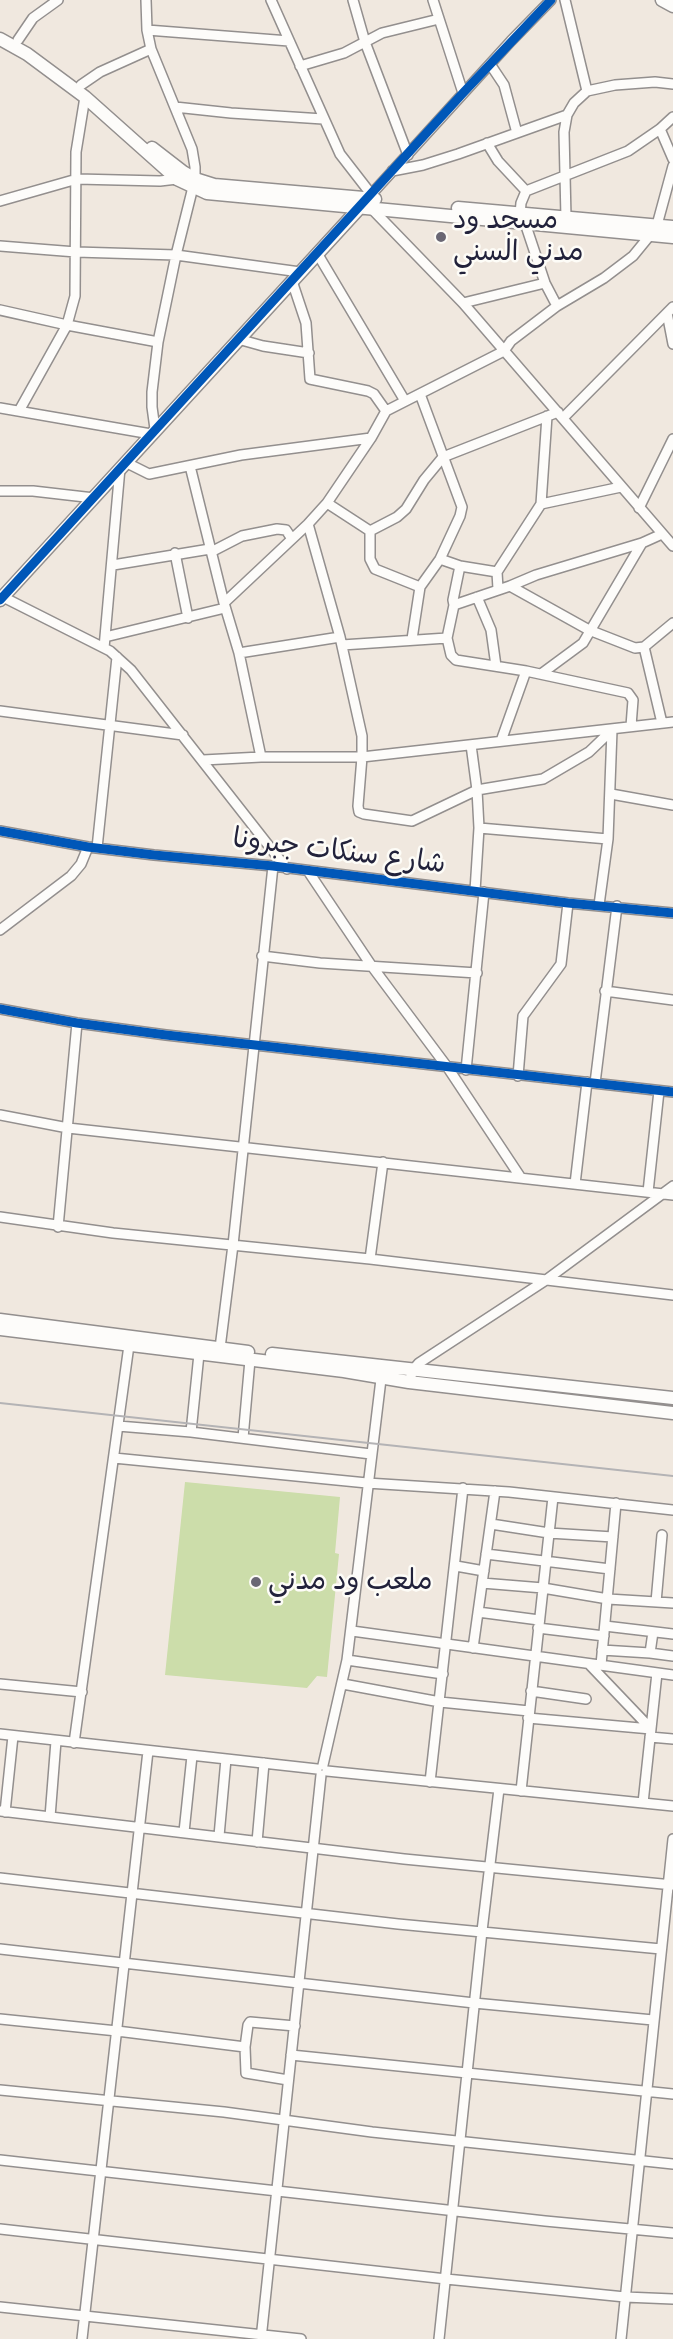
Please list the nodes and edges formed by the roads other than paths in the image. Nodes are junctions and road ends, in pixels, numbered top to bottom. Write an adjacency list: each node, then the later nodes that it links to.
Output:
1 (58, 0): 15 (street)
2 (146, 0): 12 (street)
3 (271, 0): 13 (street)
4 (353, 0): 14 (street)
5 (433, 0): 10 (street)
6 (551, 0): 17 (street)
7 (565, 0): 21 (street)
8 (662, 0): 9 (main road)
9 (673, 6)
10 (439, 19): 14 (street); 22 (street)
11 (0, 30): 15 (main road)
12 (147, 30): 13 (street); 16 (street)
13 (289, 41): 18 (street)
14 (365, 42): 18 (street); 30 (street)
15 (6, 43): 20 (main road)
16 (151, 48): 20 (street); 23 (street)
17 (490, 64): 22 (street); 28 (street)
18 (300, 66): 26 (street)
19 (673, 84): 21 (street)
20 (83, 91): 34 (main road); 36 (street)
21 (587, 91): 24 (street)
22 (463, 93): 30 (street)
23 (175, 107): 26 (street); 37 (street)
24 (567, 115): 28 (street); 35 (street)
25 (673, 117): 27 (street)
26 (322, 119): 40 (street)
27 (660, 129): 31 (street); 35 (street)
28 (517, 133): 29 (street)
29 (487, 143): 33 (street); 38 (street)
30 (408, 155): 33 (street)
31 (673, 159)
32 (673, 166): 44 (street)
33 (392, 171): 40 (street)
34 (180, 176): 36 (street); 37 (main road)
35 (564, 176): 38 (street); 41 (street)
36 (77, 179): 39 (street); 47 (street)
37 (194, 184): 40 (main road); 49 (street)
38 (526, 191): 42 (street)
39 (0, 201)
40 (368, 202): 42 (main road); 48 (main road); 52 (street)
41 (566, 218): 42 (main road); 44 (main road)
42 (522, 219): 44 (main road); 51 (street)
43 (673, 227): 44 (main road)
44 (654, 230): 45 (main road); 53 (street)
45 (673, 237)
46 (0, 246): 47 (street)
47 (76, 252): 49 (street); 56 (street)
48 (317, 253): 50 (main road); 63 (street)
49 (176, 255): 50 (street); 58 (street)
50 (296, 277): 57 (main road); 61 (street)
51 (545, 283): 52 (street); 53 (street)
52 (463, 303): 60 (street)
53 (556, 306): 60 (street)
54 (0, 309): 56 (street)
55 (670, 310): 59 (street); 67 (street)
56 (67, 325): 58 (street); 65 (street)
57 (238, 339): 61 (street); 69 (main road)
58 (158, 342): 69 (street)
59 (673, 344)
60 (504, 351): 62 (street); 67 (street)
61 (309, 353): 66 (street)
62 (420, 394): 63 (street); 72 (street)
63 (405, 400): 66 (street)
64 (0, 408): 65 (street)
65 (19, 411): 69 (street)
66 (386, 411): 70 (street)
67 (561, 415): 68 (street); 75 (street)
68 (547, 416): 72 (street); 79 (street)
69 (153, 431): 73 (main road)
70 (371, 438): 74 (street); 78 (street)
71 (673, 439): 80 (street)
72 (443, 457): 82 (street); 89 (street)
73 (123, 465): 74 (street); 77 (main road); 90 (street)
74 (190, 466): 87 (street)
75 (621, 487): 79 (street); 80 (street)
76 (0, 490): 77 (street)
77 (94, 498): 96 (main road)
78 (327, 503): 81 (street); 82 (street)
79 (541, 504): 92 (street)
80 (639, 508): 83 (street)
81 (308, 525): 84 (street); 106 (street)
82 (370, 531): 94 (street)
83 (662, 534): 85 (street); 86 (street)
84 (292, 539): 87 (street); 98 (street)
85 (642, 543): 93 (street); 102 (street)
86 (673, 546)
87 (211, 551): 88 (street); 98 (street)
88 (175, 553): 90 (street); 100 (street)
89 (441, 559): 91 (street); 94 (street)
90 (113, 565): 103 (street)
91 (460, 566): 92 (street); 99 (street)
92 (497, 572): 95 (street)
93 (510, 586): 95 (street); 102 (street)
94 (420, 587): 105 (street)
95 (498, 589): 97 (street)
96 (1, 596): 108 (street)
97 (477, 597): 99 (street); 111 (street)
98 (225, 605): 100 (street); 109 (street)
99 (454, 605): 104 (street)
100 (188, 618): 103 (street)
101 (673, 623): 107 (street)
102 (589, 630): 107 (street); 113 (street)
103 (105, 637): 108 (street)
104 (447, 638): 105 (street); 111 (street)
105 (412, 639): 106 (street)
106 (341, 641): 109 (street); 124 (street)
107 (644, 647): 116 (street)
108 (104, 648): 110 (street)
109 (239, 653): 123 (street)
110 (117, 657): 117 (street); 120 (street)
111 (496, 666): 112 (street)
112 (526, 671): 113 (street); 121 (street)
113 (541, 674): 118 (street)
114 (0, 711): 117 (street)
115 (673, 722): 116 (street)
116 (662, 723): 118 (street)
117 (108, 726): 120 (street); 132 (street)
118 (631, 726): 119 (street)
119 (612, 730): 121 (street); 126 (street); 127 (street)
120 (183, 735): 125 (street)
121 (501, 741): 122 (street)
122 (471, 745): 124 (street); 126 (street)
123 (261, 757): 124 (street); 125 (street)
124 (362, 757): 126 (street)
125 (203, 760): 134 (street)
126 (477, 790): 129 (street)
127 (611, 794): 128 (street); 131 (street)
128 (673, 805)
129 (479, 828): 131 (street); 136 (street)
130 (0, 831): 132 (street, شارع سنكات جبرونا)
131 (608, 839): 138 (street)
132 (92, 847): 133 (street, شارع سنكات جبرونا); 141 (street)
133 (273, 866): 134 (street, شارع سنكات جبرونا); 142 (street)
134 (287, 868): 135 (street, شارع سنكات جبرونا)
135 (308, 872): 136 (street, شارع سنكات جبرونا); 143 (street)
136 (479, 892): 137 (street, شارع سنكات جبرونا); 144 (street)
137 (568, 903): 138 (street, شارع سنكات جبرونا); 152 (street)
138 (598, 905): 139 (street, شارع سنكات جبرونا)
139 (617, 906): 140 (street, شارع سنكات جبرونا); 145 (street)
140 (673, 912)
141 (0, 930)
142 (262, 957): 143 (street); 149 (street)
143 (371, 965): 144 (street); 150 (street)
144 (477, 973): 151 (street)
145 (605, 991): 146 (street); 153 (street)
146 (673, 1000)
147 (0, 1009): 148 (street)
148 (77, 1023): 149 (street); 157 (street)
149 (253, 1044): 150 (street); 158 (street)
150 (448, 1068): 151 (street); 160 (street)
151 (466, 1070): 152 (street)
152 (518, 1076): 153 (street)
153 (591, 1083): 154 (street); 161 (street)
154 (659, 1090): 155 (street); 163 (street)
155 (673, 1092)
156 (0, 1115): 157 (street)
157 (68, 1128): 158 (street); 167 (street)
158 (244, 1146): 159 (street); 168 (street)
159 (383, 1162): 160 (street); 169 (street)
160 (521, 1178): 161 (street)
161 (575, 1184): 163 (street)
162 (673, 1186): 164 (street)
163 (648, 1192): 164 (street)
164 (663, 1194): 165 (street); 170 (street)
165 (673, 1195)
166 (0, 1217): 167 (street)
167 (58, 1227): 168 (street)
168 (233, 1245): 169 (street); 175 (street)
169 (370, 1259): 170 (street)
170 (546, 1280): 171 (street); 179 (street)
171 (673, 1295)
172 (0, 1320): 174 (main road)
173 (0, 1329): 174 (main road)
174 (130, 1341): 175 (main road); 176 (main road); 182 (street)
175 (220, 1348): 178 (main road)
176 (199, 1354): 177 (main road); 183 (street)
177 (250, 1360): 178 (main road); 184 (street)
178 (382, 1372): 179 (main road); 185 (street)
179 (411, 1376): 180 (main road); 181 (main road)
180 (673, 1398)
181 (673, 1413)
182 (118, 1426): 183 (street); 186 (street)
183 (191, 1432): 184 (street)
184 (243, 1438): 185 (street)
185 (371, 1454): 187 (street)
186 (114, 1458): 187 (street); 228 (street)
187 (367, 1483): 188 (street); 209 (street)
188 (463, 1488): 189 (street); 199 (street)
189 (495, 1491): 190 (street); 193 (street)
190 (553, 1497): 191 (street); 194 (street)
191 (616, 1503): 192 (street); 196 (street)
192 (673, 1510)
193 (491, 1524): 194 (street); 197 (street)
194 (549, 1533): 196 (street); 198 (street)
195 (662, 1535): 205 (street)
196 (613, 1537): 200 (street)
197 (486, 1554): 198 (street); 201 (street)
198 (545, 1563): 200 (street); 203 (street)
199 (456, 1566): 201 (street); 213 (street)
200 (610, 1569): 204 (street)
201 (484, 1571): 202 (street)
202 (482, 1583): 203 (street); 207 (street)
203 (543, 1588): 204 (street); 208 (street)
204 (608, 1599): 205 (street); 210 (street)
205 (656, 1602): 206 (street)
206 (673, 1603)
207 (478, 1612): 208 (street); 214 (street)
208 (539, 1624): 210 (street); 218 (street)
209 (352, 1631): 213 (street); 219 (street)
210 (604, 1631): 211 (street); 215 (street)
211 (653, 1632): 212 (street); 216 (street)
212 (673, 1634)
213 (447, 1644): 214 (street); 223 (street)
214 (473, 1648): 218 (street)
215 (602, 1650): 216 (street); 221 (street)
216 (650, 1653): 217 (street)
217 (673, 1656)
218 (535, 1657): 220 (street); 227 (street)
219 (348, 1660): 223 (street); 226 (street)
220 (588, 1664): 221 (street); 232 (street)
221 (601, 1665): 222 (street)
222 (657, 1673): 224 (street); 232 (street)
223 (443, 1674): 230 (street)
224 (673, 1675)
225 (0, 1684): 228 (street)
226 (343, 1684): 230 (street); 242 (street)
227 (531, 1691): 229 (street); 231 (street)
228 (82, 1692): 237 (street)
229 (586, 1699)
230 (440, 1702): 231 (street); 243 (street)
231 (529, 1714): 232 (street); 245 (street)
232 (651, 1733): 235 (street); 246 (street)
233 (0, 1734): 234 (street)
234 (13, 1736): 236 (street); 248 (street)
235 (673, 1739)
236 (56, 1741): 237 (street); 249 (street)
237 (74, 1743): 238 (street)
238 (148, 1751): 239 (street); 250 (street)
239 (192, 1756): 240 (street); 251 (street)
240 (226, 1760): 241 (street); 252 (street)
241 (264, 1763): 242 (street); 254 (street)
242 (322, 1770): 243 (street); 255 (street)
243 (430, 1782): 244 (street)
244 (499, 1789): 245 (street); 256 (street)
245 (521, 1791): 246 (street)
246 (643, 1803): 247 (street)
247 (673, 1806)
248 (3, 1812): 249 (street)
249 (50, 1817): 250 (street)
250 (138, 1826): 251 (street); 259 (street)
251 (183, 1832): 252 (street)
252 (219, 1836): 254 (street)
253 (673, 1839): 258 (street)
254 (256, 1842): 255 (street)
255 (314, 1848): 256 (street); 260 (street)
256 (489, 1867): 258 (street); 261 (street)
257 (0, 1878): 259 (street)
258 (671, 1884): 263 (street)
259 (131, 1894): 260 (street); 264 (street)
260 (307, 1912): 261 (street); 265 (street)
261 (482, 1931): 263 (street); 266 (street)
262 (0, 1949): 264 (street)
263 (661, 1949): 268 (street)
264 (124, 1963): 265 (street); 270 (street)
265 (300, 1982): 266 (street); 269 (street)
266 (474, 2003): 268 (street); 273 (street)
267 (0, 2019): 270 (street)
268 (653, 2020): 276 (street)
269 (295, 2026): 271 (street); 272 (street)
270 (117, 2031): 271 (street); 278 (street)
271 (245, 2047): 274 (street)
272 (291, 2055): 273 (street); 274 (street)
273 (467, 2072): 276 (street); 280 (street)
274 (288, 2080): 279 (street)
275 (0, 2090): 278 (street)
276 (646, 2091): 277 (street); 282 (street)
277 (673, 2094)
278 (109, 2101): 279 (street); 284 (street)
279 (284, 2119): 280 (street); 285 (street)
280 (460, 2141): 282 (street); 286 (street)
281 (0, 2160): 284 (street)
282 (640, 2160): 283 (street); 288 (street)
283 (673, 2164)
284 (100, 2172): 285 (street); 290 (street)
285 (277, 2190): 286 (street); 291 (street)
286 (453, 2209): 288 (street); 292 (street)
287 (0, 2229): 290 (street)
288 (632, 2230): 289 (street); 293 (street)
289 (673, 2233)
290 (93, 2240): 291 (street); 296 (street)
291 (268, 2258): 292 (street); 297 (street)
292 (446, 2279): 293 (street); 300 (street)
293 (625, 2297): 294 (street); 301 (street)
294 (673, 2299)
295 (0, 2307): 296 (street)
296 (85, 2316): 297 (street); 298 (street)
297 (261, 2336): 299 (street)
298 (82, 2339)
299 (301, 2339)
300 (439, 2339)
301 (621, 2339)

